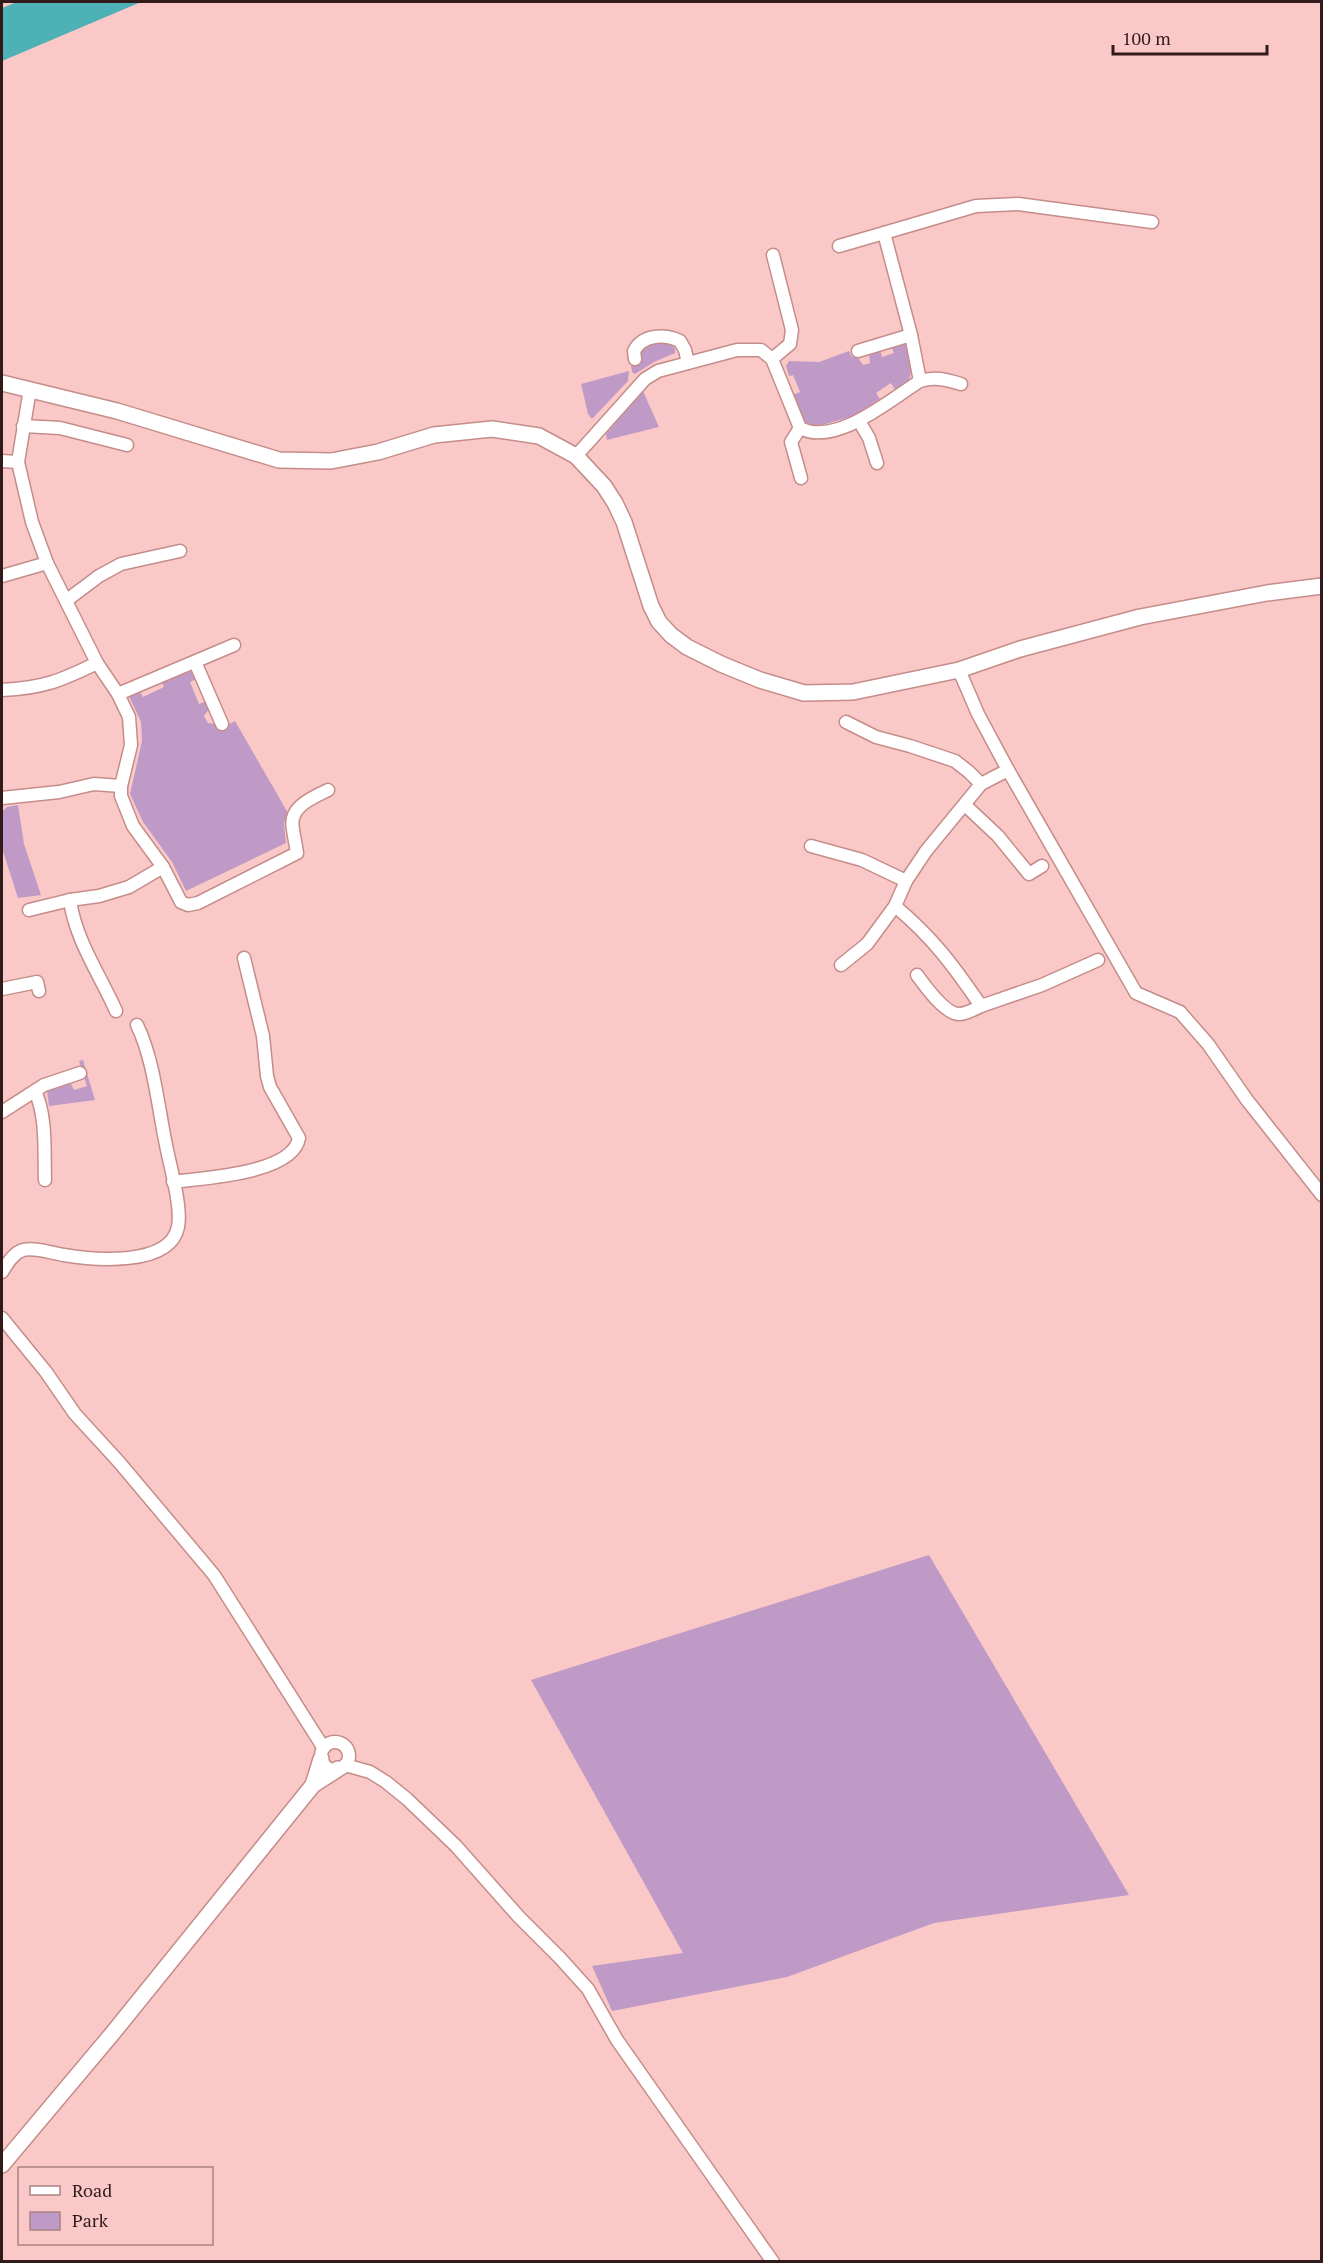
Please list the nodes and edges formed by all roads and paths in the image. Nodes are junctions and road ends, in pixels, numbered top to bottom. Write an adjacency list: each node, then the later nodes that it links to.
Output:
1 (1152, 222): 2 (street)
2 (884, 233): 3 (street); 5 (street)
3 (839, 246)
4 (773, 255): 8 (street)
5 (911, 335): 6 (street); 10 (street)
6 (858, 351)
7 (635, 359): 9 (street)
8 (772, 359): 9 (street); 16 (street)
9 (688, 363): 18 (street)
10 (920, 381): 12 (street); 14 (street)
11 (2, 383): 13 (street)
12 (962, 384)
13 (30, 389): 15 (street); 18 (street)
14 (860, 422): 16 (street); 21 (street)
15 (23, 426): 17 (street); 20 (street)
16 (800, 428): 22 (street)
17 (127, 445)
18 (576, 456): 31 (street)
19 (2, 461): 20 (street)
20 (18, 462): 24 (street)
21 (877, 463)
22 (801, 478)
23 (180, 551): 27 (street)
24 (47, 563): 25 (street); 27 (street)
25 (2, 576)
26 (1322, 586): 31 (street)
27 (67, 600): 30 (street)
28 (234, 645): 29 (street)
29 (195, 662): 33 (street); 35 (street)
30 (97, 663): 32 (street); 33 (street)
31 (959, 670): 36 (street)
32 (2, 690)
33 (118, 694): 38 (street)
34 (846, 722): 37 (street)
35 (222, 724)
36 (1008, 770): 37 (street); 63 (street)
37 (981, 784): 41 (street)
38 (121, 786): 40 (street); 44 (street)
39 (328, 790): 44 (street)
40 (2, 798)
41 (965, 805): 43 (street); 45 (street)
42 (811, 846): 45 (street)
43 (1042, 866)
44 (163, 867): 46 (street)
45 (906, 881): 47 (street)
46 (70, 900): 48 (street); 56 (street)
47 (895, 906): 51 (street); 55 (street)
48 (29, 910)
49 (244, 958): 62 (street)
50 (1098, 960): 55 (street)
51 (841, 965)
52 (917, 975): 55 (street)
53 (2, 990): 54 (street)
54 (39, 991)
55 (981, 1006)
56 (116, 1011)
57 (137, 1025): 62 (street)
58 (80, 1073): 59 (street)
59 (35, 1091): 60 (street); 61 (street)
60 (2, 1112)
61 (45, 1180)
62 (173, 1182): 64 (street)
63 (1322, 1195)
64 (2, 1271)
65 (2, 1318): 66 (street)
66 (322, 1753): 67 (street); 67 (street); 68 (street)
67 (342, 1767): 68 (street); 70 (street)
68 (314, 1785): 69 (street)
69 (2, 2165)
70 (773, 2262)

